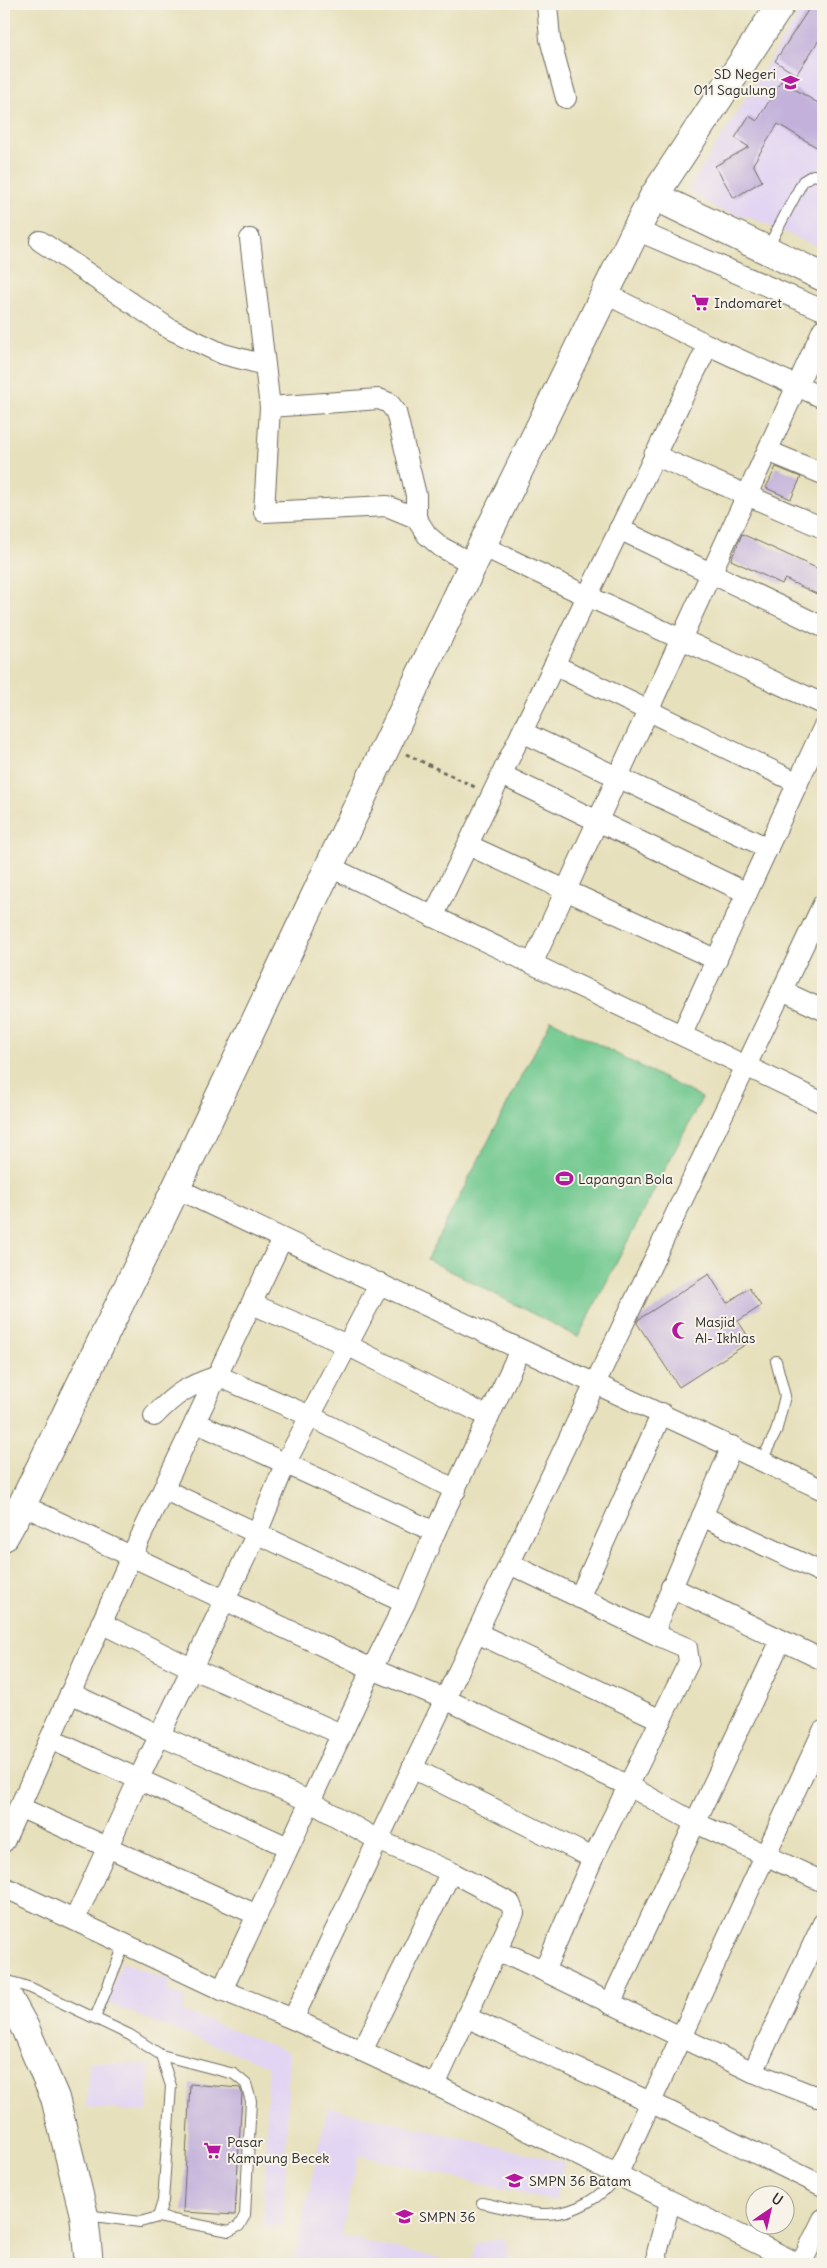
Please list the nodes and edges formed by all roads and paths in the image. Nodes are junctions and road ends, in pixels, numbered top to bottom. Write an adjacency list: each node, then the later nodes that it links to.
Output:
1 (547, 4): 3 (street)
2 (781, 4): 5 (street)
3 (566, 98)
4 (823, 177): 9 (lane)
5 (654, 196): 6 (street); 9 (street)
6 (636, 230): 10 (street); 12 (street)
7 (250, 239): 16 (street)
8 (40, 241): 16 (street)
9 (759, 247): 10 (street); 11 (street)
10 (739, 272): 13 (street)
11 (823, 277)
12 (606, 294): 15 (street); 27 (street)
13 (823, 310)
14 (823, 329): 17 (street)
15 (708, 344): 17 (street); 21 (street)
16 (265, 365): 19 (street)
17 (798, 386): 18 (street); 20 (street)
18 (823, 398)
19 (270, 407): 24 (street); 24 (street)
20 (768, 451): 22 (street); 23 (street)
21 (654, 455): 23 (street); 26 (street)
22 (823, 474)
23 (748, 495): 25 (street); 28 (street)
24 (416, 518): 27 (street)
25 (823, 528)
26 (619, 529): 28 (street); 29 (street)
27 (478, 555): 29 (street); 37 (street)
28 (712, 572): 30 (street); 31 (street)
29 (587, 596): 31 (street); 32 (street)
30 (823, 627)
31 (682, 638): 33 (street); 34 (street)
32 (554, 665): 34 (street); 36 (street)
33 (823, 704)
34 (649, 710): 39 (street); 40 (street)
35 (823, 728): 40 (street)
36 (522, 732): 38 (street); 39 (street)
37 (387, 746): 41 (path); 45 (street)
38 (502, 775): 41 (street); 42 (street)
39 (618, 776): 42 (street); 44 (street)
40 (798, 783): 44 (street)
41 (492, 795): 43 (street)
42 (598, 820): 46 (street); 47 (street)
43 (468, 845): 46 (street); 49 (street)
44 (768, 848): 47 (street)
45 (330, 867): 49 (street); 57 (street)
46 (567, 889): 50 (street); 51 (street)
47 (747, 893): 50 (street)
48 (821, 915): 52 (street)
49 (433, 918): 51 (street)
50 (717, 960): 54 (street)
51 (533, 962): 54 (street)
52 (782, 991): 53 (street); 55 (street)
53 (823, 1010)
54 (682, 1034): 55 (street)
55 (747, 1065): 56 (street); 65 (street)
56 (823, 1102)
57 (176, 1188): 58 (street); 77 (street)
58 (282, 1239): 59 (street); 60 (street)
59 (380, 1282): 61 (street); 62 (street)
60 (252, 1304): 61 (street); 64 (street)
61 (346, 1344): 68 (street); 69 (street)
62 (520, 1350): 65 (street); 69 (street)
63 (776, 1361): 72 (lane)
64 (218, 1376): 67 (street); 68 (street); 70 (street)
65 (596, 1382): 66 (street); 83 (street)
66 (662, 1413): 71 (street); 86 (street)
67 (154, 1416)
68 (310, 1416): 73 (street); 75 (street)
69 (489, 1417): 75 (street)
70 (196, 1422): 73 (street); 74 (street)
71 (732, 1446): 72 (street); 78 (street)
72 (762, 1460): 76 (street)
73 (286, 1462): 79 (street); 80 (street)
74 (165, 1490): 80 (street); 82 (street)
75 (456, 1490): 79 (street)
76 (823, 1490)
77 (22, 1505): 81 (street); 82 (street)
78 (702, 1516): 84 (street); 85 (street)
79 (435, 1532): 88 (street)
80 (257, 1533): 87 (street); 88 (street)
81 (4, 1537)
82 (131, 1557): 87 (street); 89 (street)
83 (510, 1564): 86 (street); 90 (street)
84 (823, 1573)
85 (672, 1587): 91 (street); 92 (street)
86 (579, 1598): 91 (street)
87 (225, 1600): 94 (street); 95 (street)
88 (405, 1603): 95 (street)
89 (102, 1623): 94 (street); 96 (street)
90 (476, 1633): 97 (street); 98 (street)
91 (659, 1636): 98 (street)
92 (781, 1640): 93 (street); 108 (street)
93 (823, 1660)
94 (191, 1668): 100 (street); 101 (street)
95 (372, 1669): 97 (street); 100 (street)
96 (70, 1693): 101 (street); 102 (street)
97 (445, 1699): 103 (street); 105 (street)
98 (661, 1720): 105 (street)
99 (823, 1731): 113 (street)
100 (341, 1734): 106 (street)
101 (161, 1736): 104 (street); 106 (street)
102 (50, 1739): 104 (street); 107 (street)
103 (412, 1768): 109 (street); 114 (street)
104 (139, 1778): 111 (street); 112 (street)
105 (629, 1786): 108 (street); 114 (street)
106 (309, 1802): 109 (street); 111 (street)
107 (19, 1807): 110 (street); 112 (street)
108 (694, 1822): 113 (street); 127 (street)
109 (378, 1840): 115 (street); 130 (street)
110 (4, 1842)
111 (288, 1847): 118 (street)
112 (107, 1848): 118 (street); 119 (street)
113 (764, 1855): 116 (street); 131 (street)
114 (593, 1858): 123 (street)
115 (451, 1872): 122 (street); 132 (street)
116 (823, 1882)
117 (4, 1887): 119 (street)
118 (257, 1915): 126 (street)
119 (75, 1919): 121 (street)
120 (823, 1923): 134 (street)
121 (125, 1943): 126 (street); 129 (lane)
122 (497, 1954): 123 (street); 128 (street)
123 (544, 1971): 127 (street)
124 (4, 1980): 129 (lane)
125 (4, 1990): 142 (street)
126 (222, 1990): 130 (street)
127 (610, 2004): 131 (street)
128 (466, 2017): 135 (street); 137 (street)
129 (95, 2018): 133 (lane)
130 (293, 2019): 132 (street)
131 (682, 2036): 134 (street); 137 (street)
132 (362, 2051): 135 (street)
133 (160, 2055): 143 (lane); 143 (lane)
134 (753, 2072): 136 (street)
135 (435, 2085): 138 (street)
136 (823, 2092)
137 (650, 2102): 138 (street); 139 (street)
138 (617, 2175): 140 (street); 141 (lane)
139 (823, 2186)
140 (670, 2202): 146 (street); 147 (street)
141 (482, 2203)
142 (84, 2215): 143 (lane); 145 (street)
143 (158, 2216)
144 (823, 2219): 147 (street)
145 (89, 2264)
146 (658, 2264)
147 (800, 2264)

